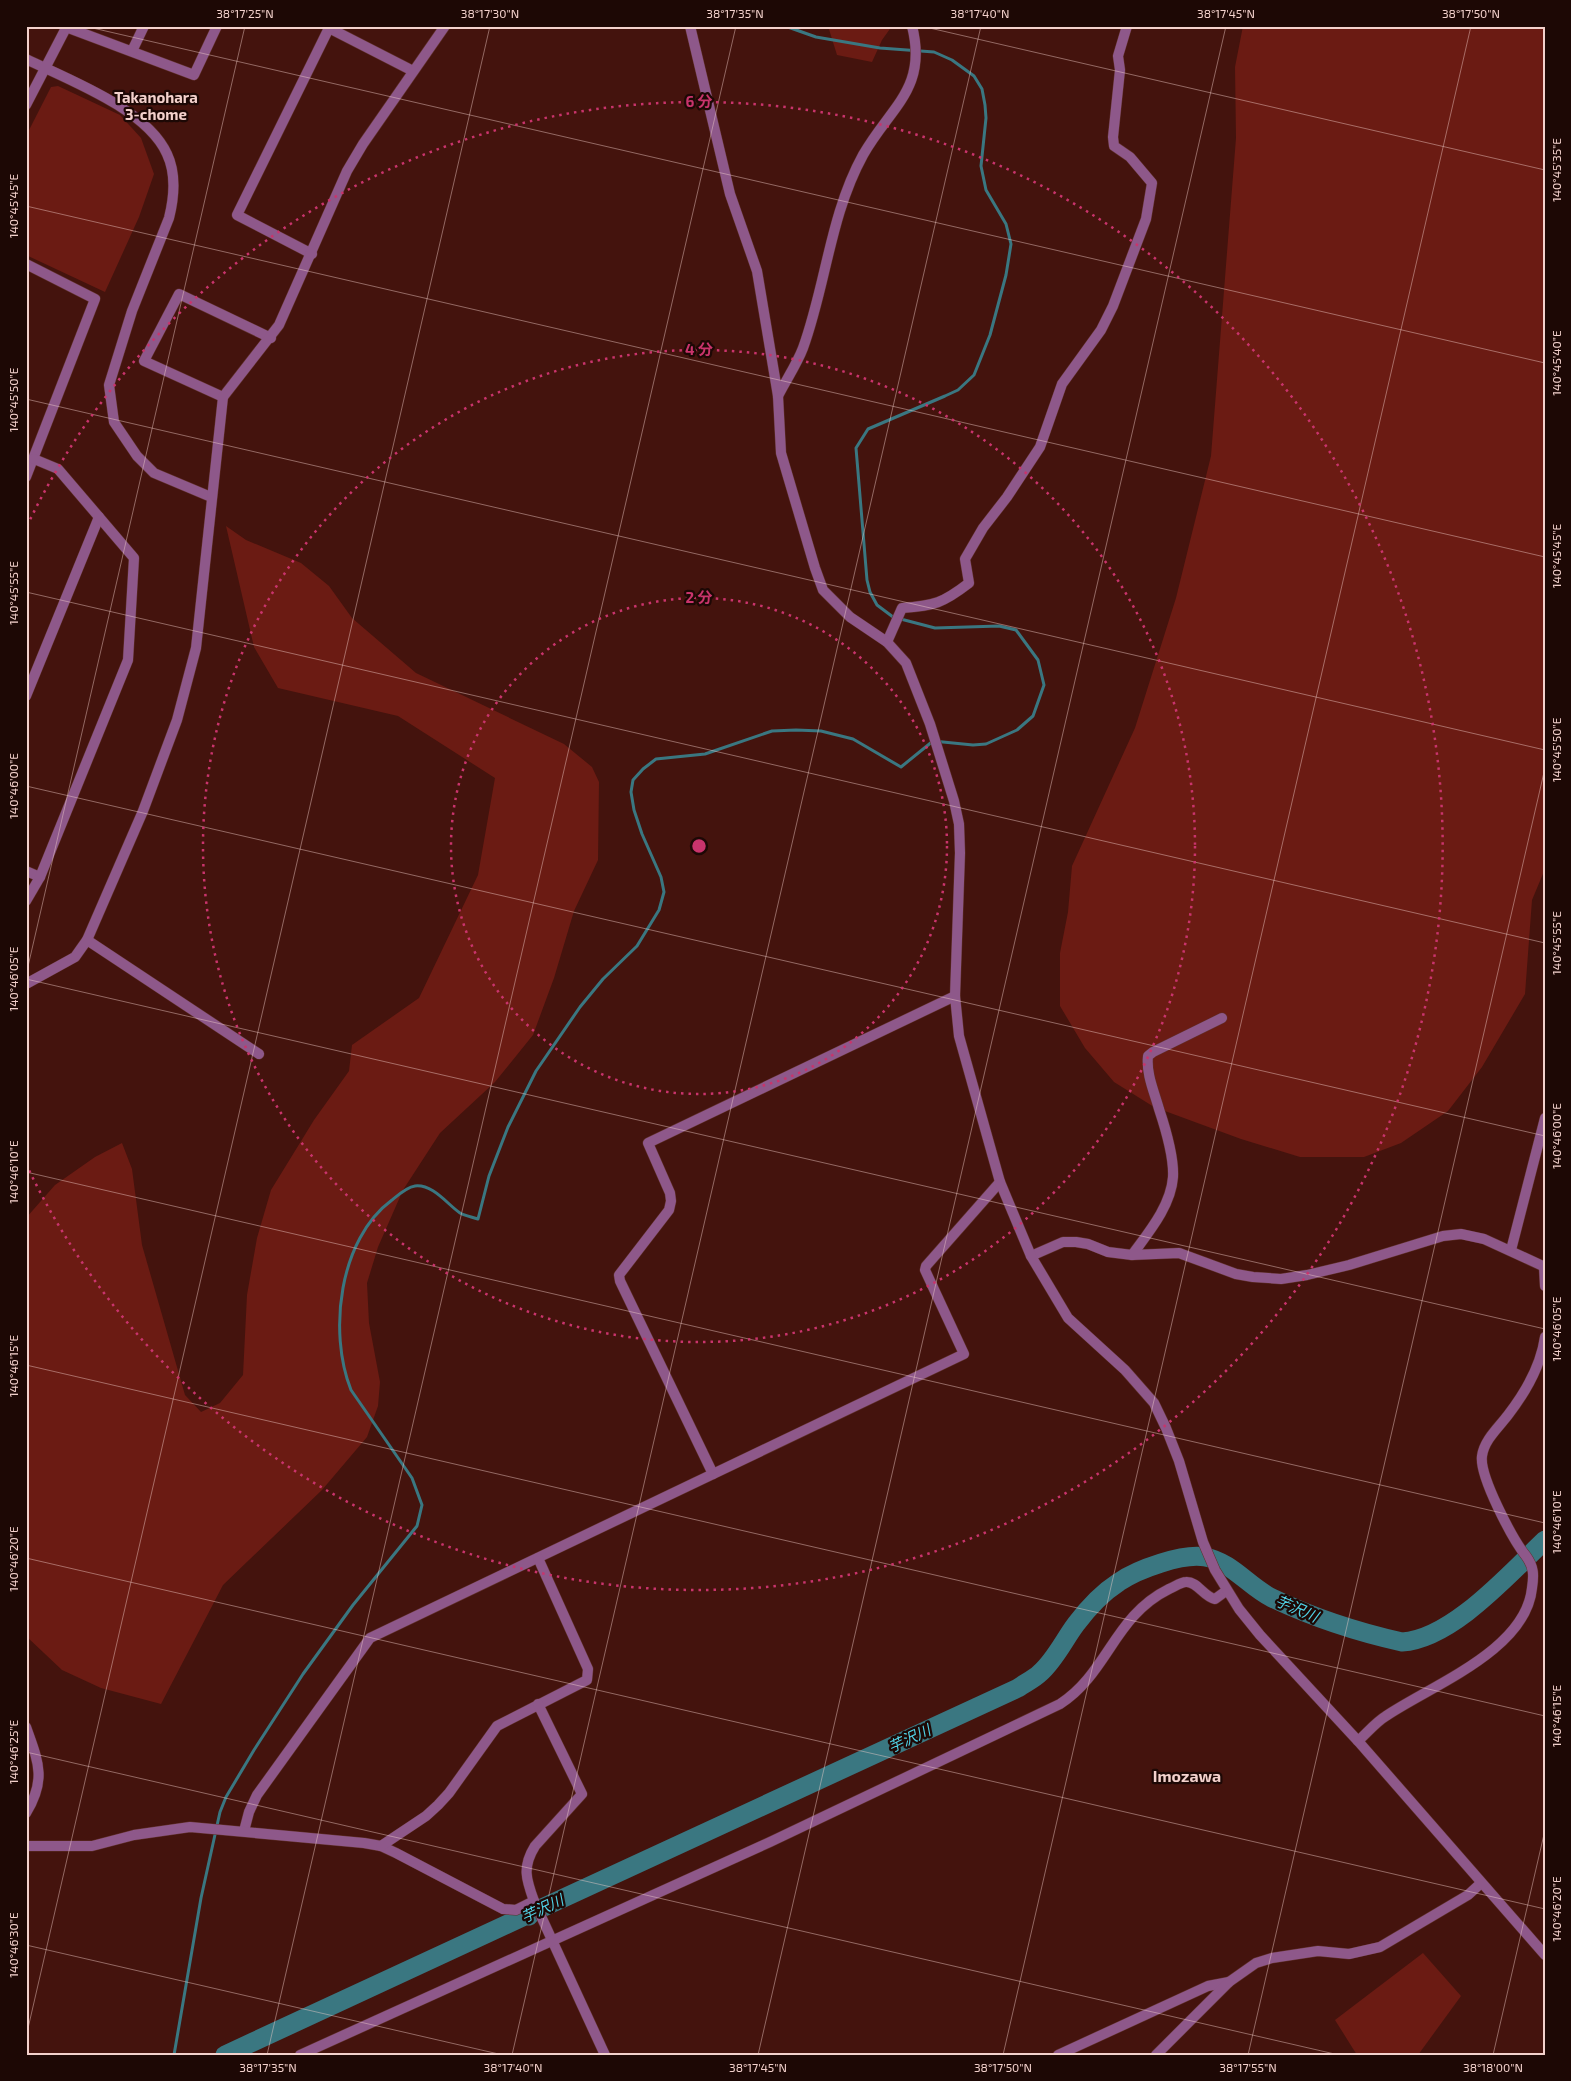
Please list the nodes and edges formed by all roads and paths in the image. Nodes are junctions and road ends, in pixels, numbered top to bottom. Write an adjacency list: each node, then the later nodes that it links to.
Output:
1 (144, 26): 9 (street)
2 (217, 26): 9 (street)
3 (445, 26): 12 (street)
4 (690, 26): 17 (street)
5 (912, 26): 17 (street)
6 (1127, 26): 23 (street)
7 (66, 27): 9 (street); 11 (street)
8 (329, 27): 12 (street); 14 (street)
9 (132, 51)
10 (26, 59): 11 (street)
11 (45, 68): 13 (street); 21 (street)
12 (413, 71): 14 (street)
13 (26, 105)
14 (312, 254): 16 (street)
15 (26, 264): 19 (street)
16 (270, 338): 18 (street); 18 (street)
17 (778, 396): 23 (street)
18 (223, 397): 21 (street)
19 (34, 459): 20 (street); 22 (street)
20 (26, 476)
21 (211, 497): 28 (street)
22 (98, 517): 24 (street); 26 (street)
23 (887, 642): 30 (street)
24 (26, 696)
25 (26, 871): 26 (street)
26 (40, 877): 27 (street)
27 (26, 901)
28 (87, 940): 29 (street); 32 (street)
29 (26, 984)
30 (955, 996): 34 (street); 41 (street)
31 (1222, 1018): 36 (street)
32 (259, 1054)
33 (1545, 1118): 35 (street)
34 (1000, 1182): 37 (street); 41 (street)
35 (1511, 1250): 36 (street); 38 (street)
36 (1132, 1255): 37 (street)
37 (1031, 1256): 43 (street)
38 (1545, 1267): 39 (street)
39 (1545, 1286)
40 (1545, 1337): 46 (street)
41 (713, 1474): 42 (street)
42 (538, 1558): 44 (street); 48 (street)
43 (1226, 1591): 46 (street); 53 (street)
44 (538, 1704): 50 (street); 52 (street)
45 (26, 1727): 47 (street)
46 (1358, 1741): 51 (street)
47 (26, 1813)
48 (242, 1831): 49 (street); 50 (street)
49 (26, 1846)
50 (381, 1846): 52 (street)
51 (1480, 1884): 54 (street); 55 (street)
52 (535, 1903): 53 (street)
53 (552, 1939): 56 (street); 57 (street)
54 (1542, 1949)
55 (1229, 1982): 58 (street); 59 (street)
56 (300, 2055)
57 (606, 2055)
58 (1058, 2055)
59 (1156, 2055)

